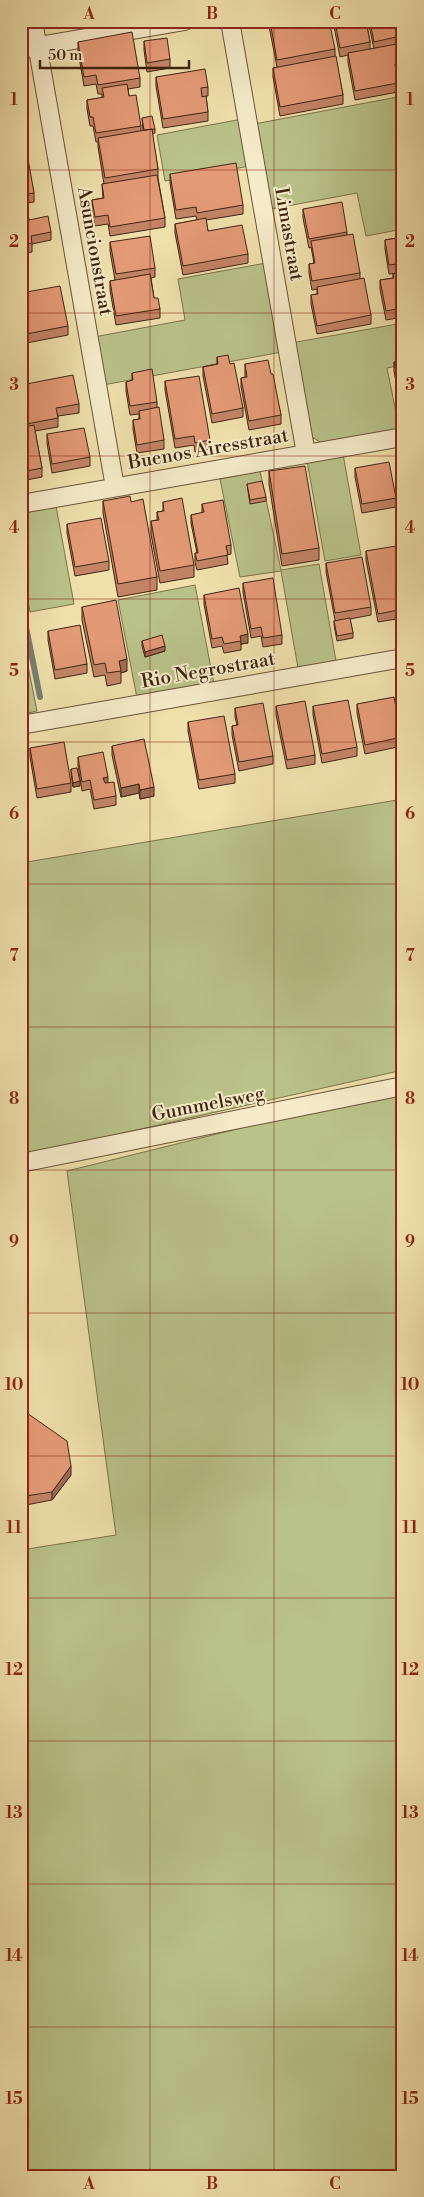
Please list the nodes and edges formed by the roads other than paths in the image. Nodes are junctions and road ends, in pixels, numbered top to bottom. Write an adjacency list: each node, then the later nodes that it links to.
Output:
1 (33, 21): 4 (street, Asuncionstraat)
2 (184, 21): 4 (street)
3 (230, 21): 6 (street, Limastraat)
4 (29, 48): 7 (street, Asuncionstraat)
5 (403, 436): 6 (street, Buenos Airesstraat)
6 (306, 454): 7 (street, Buenos Airesstraat)
7 (115, 487): 8 (street, Buenos Airesstraat)
8 (21, 504)
9 (403, 658): 10 (street, Rio Negrostraat)
10 (21, 725)
11 (403, 1086): 12 (street, Gummelsweg)
12 (21, 1163)

